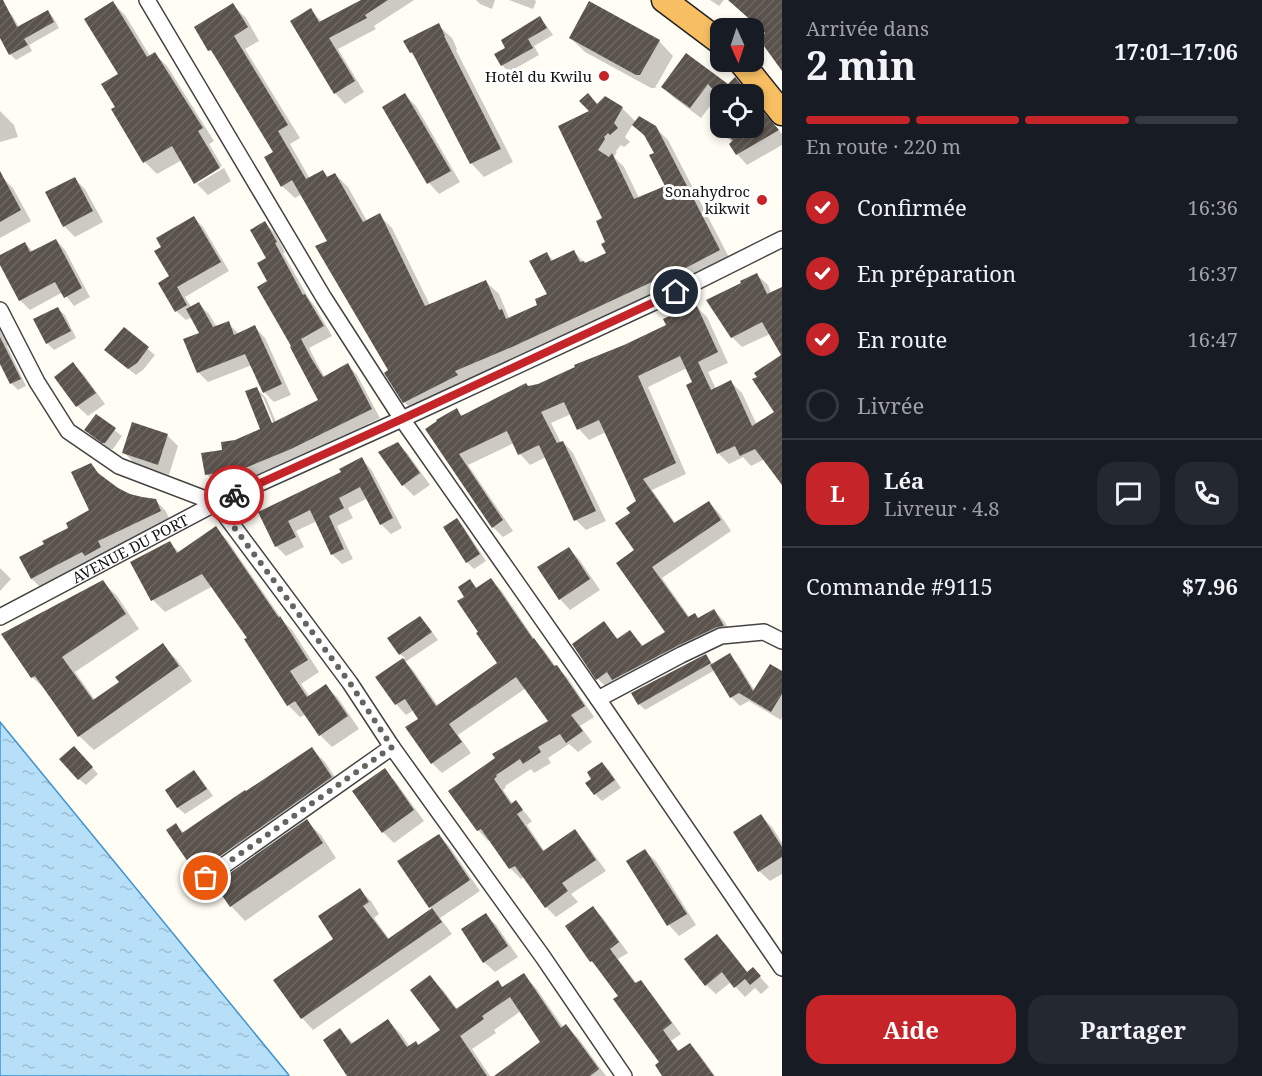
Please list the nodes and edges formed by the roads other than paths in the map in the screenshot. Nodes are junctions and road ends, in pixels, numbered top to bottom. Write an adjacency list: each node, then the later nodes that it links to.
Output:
1 (147, 0): 8 (street)
2 (664, 0): 3 (highway)
3 (710, 34)
4 (749, 72): 5 (highway)
5 (782, 113)
6 (782, 239): 8 (street, AVENUE DU PORT)
7 (0, 310): 9 (street)
8 (402, 419): 9 (street, AVENUE DU PORT); 12 (street)
9 (216, 503): 10 (street, AVENUE DU PORT); 13 (street)
10 (0, 617)
11 (782, 641): 12 (street)
12 (598, 699): 15 (street)
13 (392, 747): 14 (street); 16 (street)
14 (206, 878)
15 (782, 968)
16 (624, 1076)

